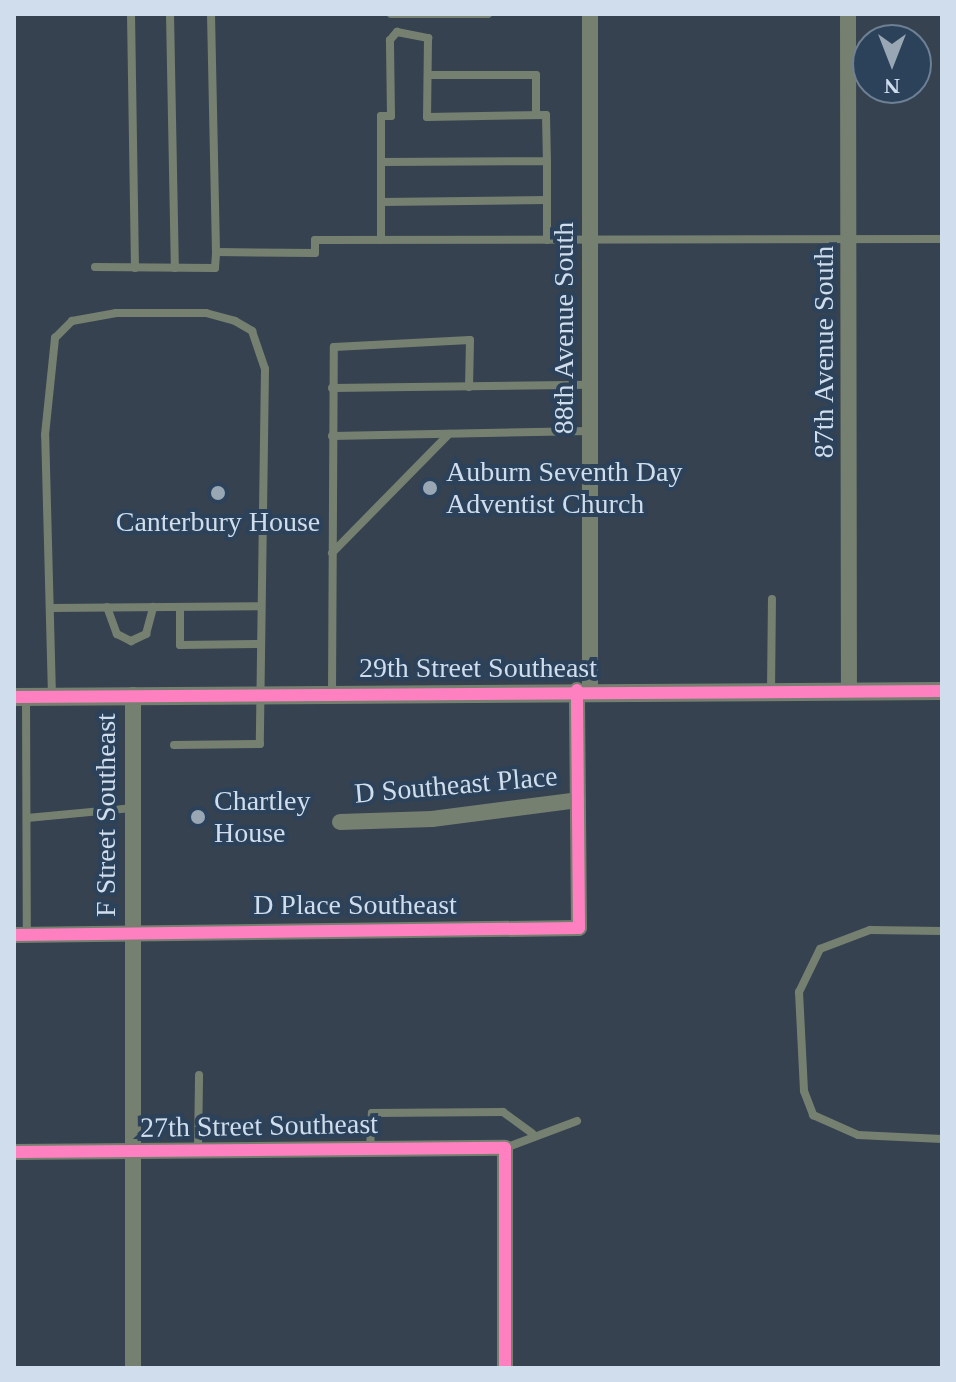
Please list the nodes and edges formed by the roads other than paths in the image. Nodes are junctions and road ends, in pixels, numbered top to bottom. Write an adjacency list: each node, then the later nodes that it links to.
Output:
1 (131, 14): 22 (lane)
2 (170, 14): 23 (lane)
3 (211, 14): 20 (lane)
4 (391, 14): 8 (lane)
5 (488, 14): 8 (lane)
6 (590, 14): 19 (street, 88th Avenue South)
7 (848, 14): 18 (street, 87th Avenue South)
8 (434, 15)
9 (428, 75): 10 (lane); 10 (lane); 12 (lane)
10 (536, 115): 11 (lane)
11 (547, 161): 12 (lane); 13 (lane)
12 (381, 162): 14 (lane)
13 (547, 200): 14 (lane); 17 (lane)
14 (381, 202): 16 (lane)
15 (942, 239): 18 (lane)
16 (381, 240): 17 (lane); 20 (lane)
17 (547, 240): 19 (lane)
18 (851, 240): 19 (lane); 40 (street, 87th Avenue South)
19 (590, 241): 24 (street, 88th Avenue South)
20 (216, 252): 23 (lane)
21 (95, 267): 22 (lane)
22 (135, 268): 23 (lane)
23 (175, 268)
24 (590, 385): 25 (lane); 27 (street, 88th Avenue South)
25 (469, 387): 26 (lane); 26 (lane)
26 (332, 388): 29 (lane)
27 (590, 431): 28 (lane); 38 (street, 88th Avenue South)
28 (449, 434): 29 (lane); 30 (lane)
29 (332, 436): 30 (lane)
30 (332, 554): 42 (lane)
31 (772, 599): 39 (lane)
32 (260, 606): 35 (lane); 36 (lane); 37 (lane)
33 (107, 607): 34 (lane); 34 (lane); 36 (lane)
34 (153, 607): 35 (lane)
35 (180, 607): 37 (lane)
36 (51, 608): 45 (lane)
37 (260, 644): 43 (lane)
38 (584, 690): 39 (street, 29th Street Southeast); 42 (street, 29th Street Southeast); 48 (street, 88th Avenue South)
39 (771, 691): 40 (street, 29th Street Southeast)
40 (849, 691): 41 (street, 29th Street Southeast)
41 (942, 691)
42 (332, 693): 43 (street, 29th Street Southeast)
43 (261, 694): 44 (street, 29th Street Southeast); 47 (lane)
44 (133, 695): 45 (street, 29th Street Southeast); 49 (street, F Street Southeast)
45 (52, 696): 46 (street, 29th Street Southeast)
46 (20, 697): 50 (lane)
47 (174, 745)
48 (578, 800): 51 (street, D Southeast Place); 52 (street, 88th Avenue South)
49 (132, 808): 50 (lane); 54 (street, F Street Southeast)
50 (27, 818): 55 (lane)
51 (340, 822)
52 (579, 928): 54 (street, D Place Southeast)
53 (942, 931): 59 (lane)
54 (131, 933): 55 (street, D Place Southeast); 64 (street, F Street Southeast)
55 (20, 935)
56 (199, 1075): 62 (lane)
57 (577, 1121): 58 (lane)
58 (532, 1133): 60 (lane); 61 (lane)
59 (942, 1139)
60 (505, 1148): 61 (street, 27th Street Southeast); 66 (street)
61 (370, 1149): 62 (street, 27th Street Southeast)
62 (198, 1151): 64 (street, 27th Street Southeast)
63 (14, 1152): 64 (street, 27th Street Southeast)
64 (131, 1152): 65 (street, F Street Southeast)
65 (133, 1368)
66 (505, 1368)

